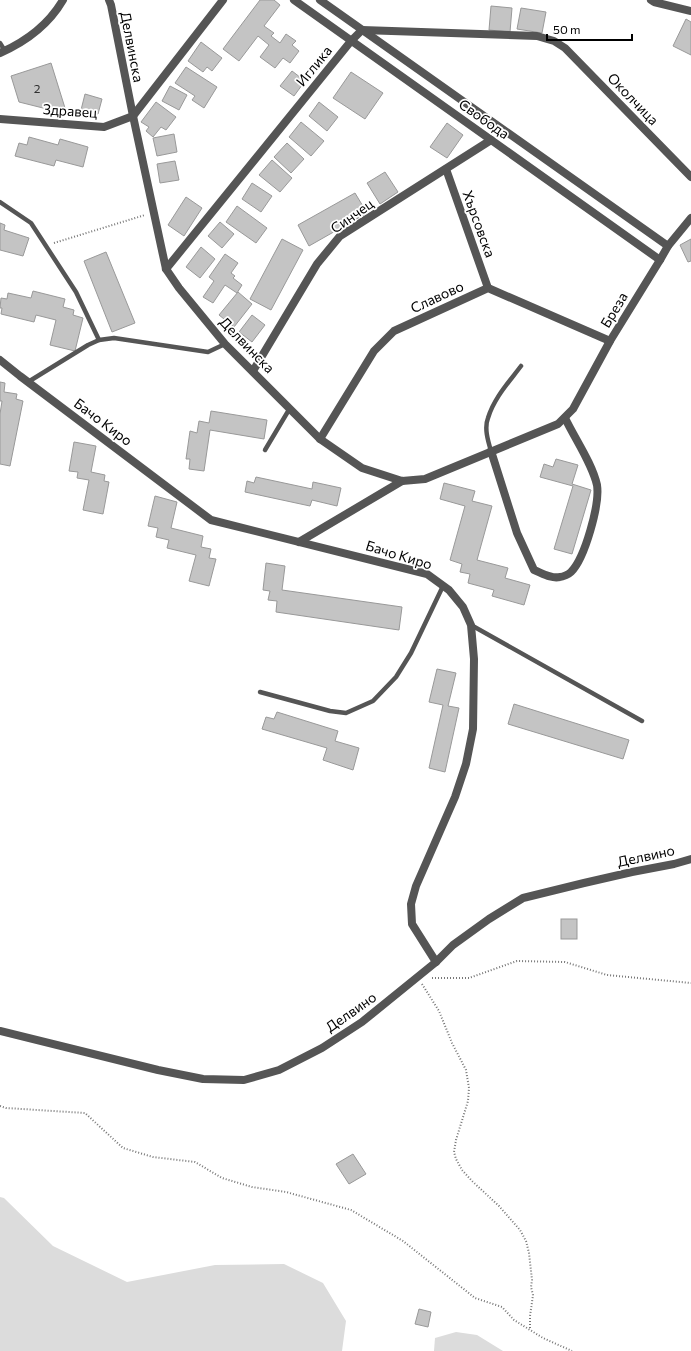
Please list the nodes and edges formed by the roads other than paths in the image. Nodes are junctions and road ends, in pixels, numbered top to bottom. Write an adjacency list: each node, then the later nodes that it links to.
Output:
1 (63, 0): 11 (street)
2 (109, 0): 12 (street, Делвинска)
3 (223, 0): 12 (street)
4 (294, 0): 9 (street, Свобода)
5 (320, 0): 8 (street, Свобода)
6 (651, 0): 7 (street)
7 (691, 10)
8 (362, 30): 9 (street, Иглика); 16 (street, Околчица); 19 (street, Свобода)
9 (351, 41): 14 (street, Свобода); 21 (street, Иглика)
10 (0, 43): 11 (lane)
11 (3, 52)
12 (133, 116): 13 (street, Здравец); 21 (street, Делвинска)
13 (0, 119)
14 (491, 140): 15 (street, Синчец); 20 (street, Свобода)
15 (446, 169): 22 (street, Хърсовска); 28 (street, Синчец)
16 (691, 178)
17 (0, 202): 23 (lane)
18 (691, 218): 19 (street, Бреза)
19 (668, 246): 20 (street, Бреза)
20 (660, 260): 24 (street, Бреза)
21 (166, 269): 25 (street, Делвинска)
22 (488, 288): 24 (street); 32 (street, Славово)
23 (99, 340): 25 (lane); 29 (lane)
24 (610, 341): 31 (street, Бреза)
25 (225, 344): 28 (street, Делвинска)
26 (0, 360): 29 (street, Бачо Киро)
27 (521, 366): 34 (lane)
28 (253, 371): 30 (street, Делвинска)
29 (28, 382): 36 (street, Бачо Киро)
30 (290, 408): 32 (street, Делвинска); 33 (lane)
31 (565, 418): 34 (street, Делвинска); 34 (street)
32 (320, 438): 35 (street, Делвинска)
33 (266, 450)
34 (491, 451): 35 (street, Делвинска)
35 (402, 481): 36 (street)
36 (300, 542): 37 (street, Бачо Киро)
37 (443, 586): 38 (street, Бачо Киро); 39 (lane)
38 (471, 625): 40 (lane); 42 (street, Бачо Киро)
39 (260, 692)
40 (642, 721)
41 (691, 859): 42 (street, Делвино)
42 (436, 962): 43 (street, Делвино)
43 (0, 1032)

